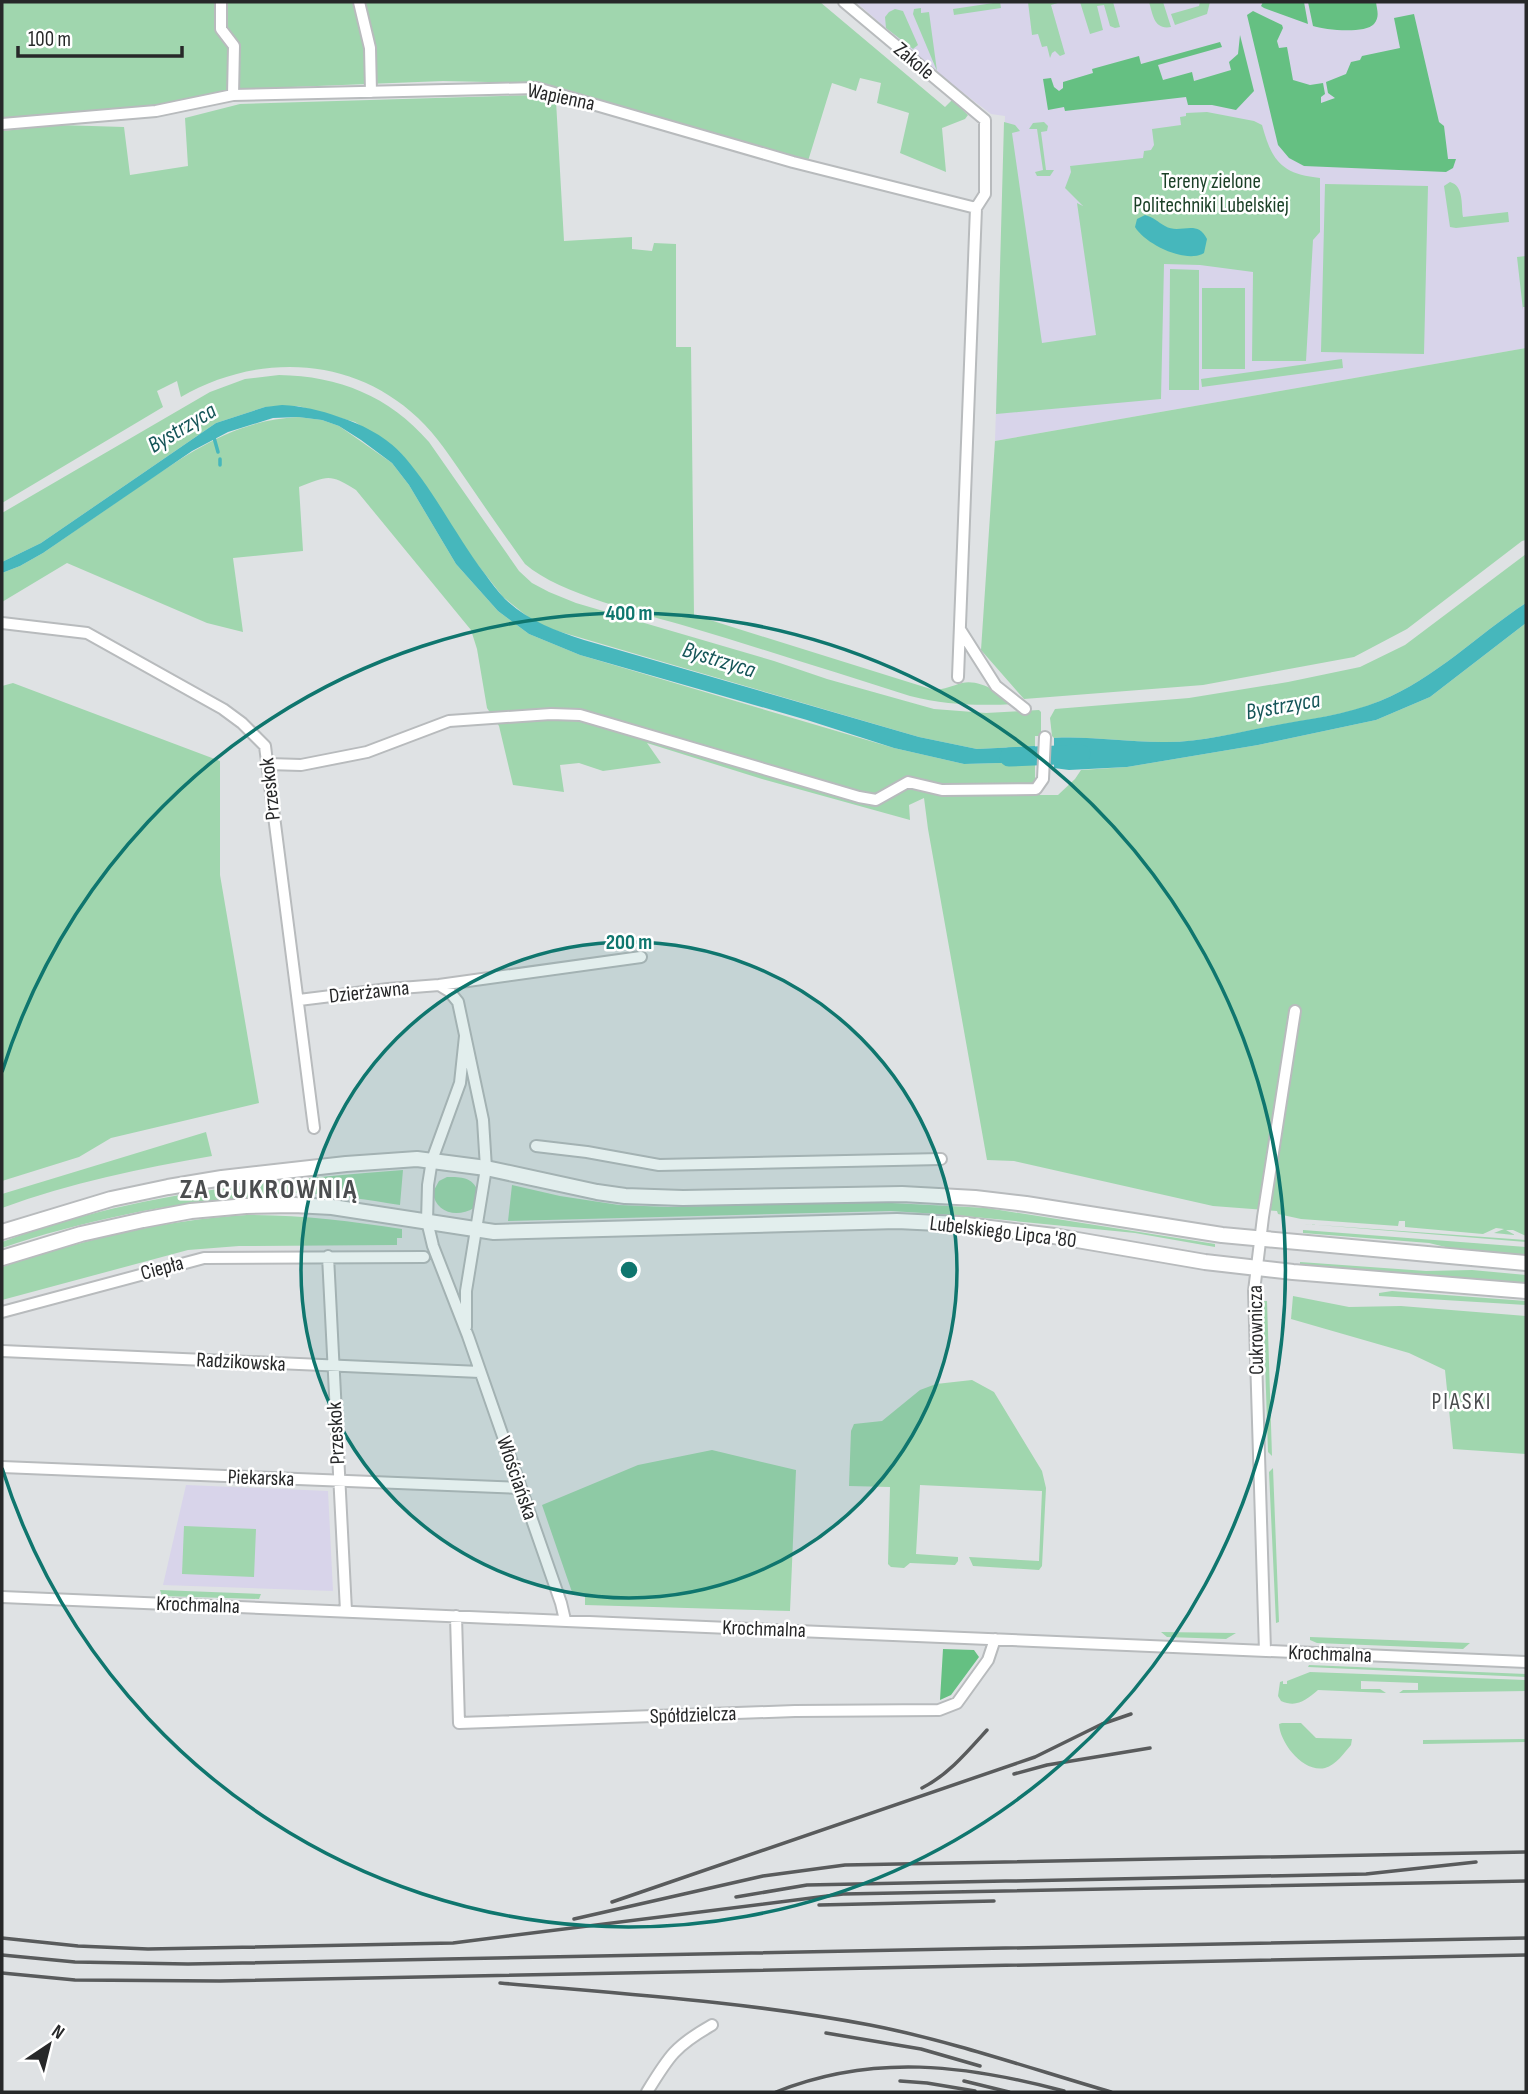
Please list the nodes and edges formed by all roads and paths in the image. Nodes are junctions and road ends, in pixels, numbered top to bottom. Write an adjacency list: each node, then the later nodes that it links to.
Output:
1 (221, 2): 5 (street)
2 (359, 2): 4 (street)
3 (844, 2): 7 (street, Zakole)
4 (371, 92): 5 (street, Wapienna); 7 (street, Wapienna)
5 (233, 96): 6 (street, Wapienna)
6 (2, 124)
7 (976, 208): 9 (street)
8 (2, 623): 13 (street, Przeskok)
9 (961, 631): 10 (street); 11 (street)
10 (958, 677)
11 (1025, 709)
12 (1045, 737): 13 (street)
13 (268, 764): 16 (street, Przeskok)
14 (641, 957): 15 (street, Dzierżawna)
15 (439, 985): 16 (street, Dzierżawna); 18 (street)
16 (299, 1000): 19 (street, Przeskok)
17 (1295, 1011): 27 (street, Cukrownicza)
18 (465, 1036): 21 (street); 23 (street)
19 (314, 1128)
20 (536, 1146): 22 (street)
21 (432, 1160): 23 (main road, Lubelskiego Lipca '80); 24 (street, Włościańska); 26 (main road)
22 (941, 1160)
23 (486, 1168): 25 (street, Włościańska); 27 (main road, Lubelskiego Lipca '80)
24 (427, 1221): 25 (main road, Lubelskiego Lipca '80); 30 (main road); 35 (street, Włościańska)
25 (478, 1230): 32 (main road, Lubelskiego Lipca '80); 35 (street, Włościańska)
26 (2, 1233)
27 (1260, 1239): 31 (main road, Lubelskiego Lipca '80); 32 (street, Cukrownicza)
28 (328, 1256): 29 (street); 34 (street, Ciepła); 37 (street, Przeskok)
29 (424, 1257)
30 (2, 1258)
31 (1526, 1263)
32 (1256, 1268): 33 (main road, Lubelskiego Lipca '80); 47 (street, Cukrownicza)
33 (1526, 1292)
34 (2, 1312)
35 (468, 1336): 38 (street, Włościańska)
36 (2, 1351): 37 (street, Radzikowska)
37 (333, 1366): 38 (street, Radzikowska); 40 (street, Przeskok)
38 (480, 1372): 41 (street, Włościańska)
39 (2, 1467): 40 (street, Piekarska)
40 (338, 1481): 41 (street, Piekarska); 43 (street, Przeskok)
41 (521, 1488): 45 (street, Włościańska)
42 (2, 1597): 43 (street, Krochmalna)
43 (346, 1611): 44 (street, Krochmalna)
44 (456, 1616): 45 (street, Krochmalna); 46 (street, Spółdzielcza)
45 (565, 1620): 46 (street, Krochmalna)
46 (995, 1639): 47 (street, Krochmalna)
47 (1265, 1651): 48 (street, Krochmalna)
48 (1526, 1662)
49 (712, 2025): 50 (street)
50 (648, 2092)

